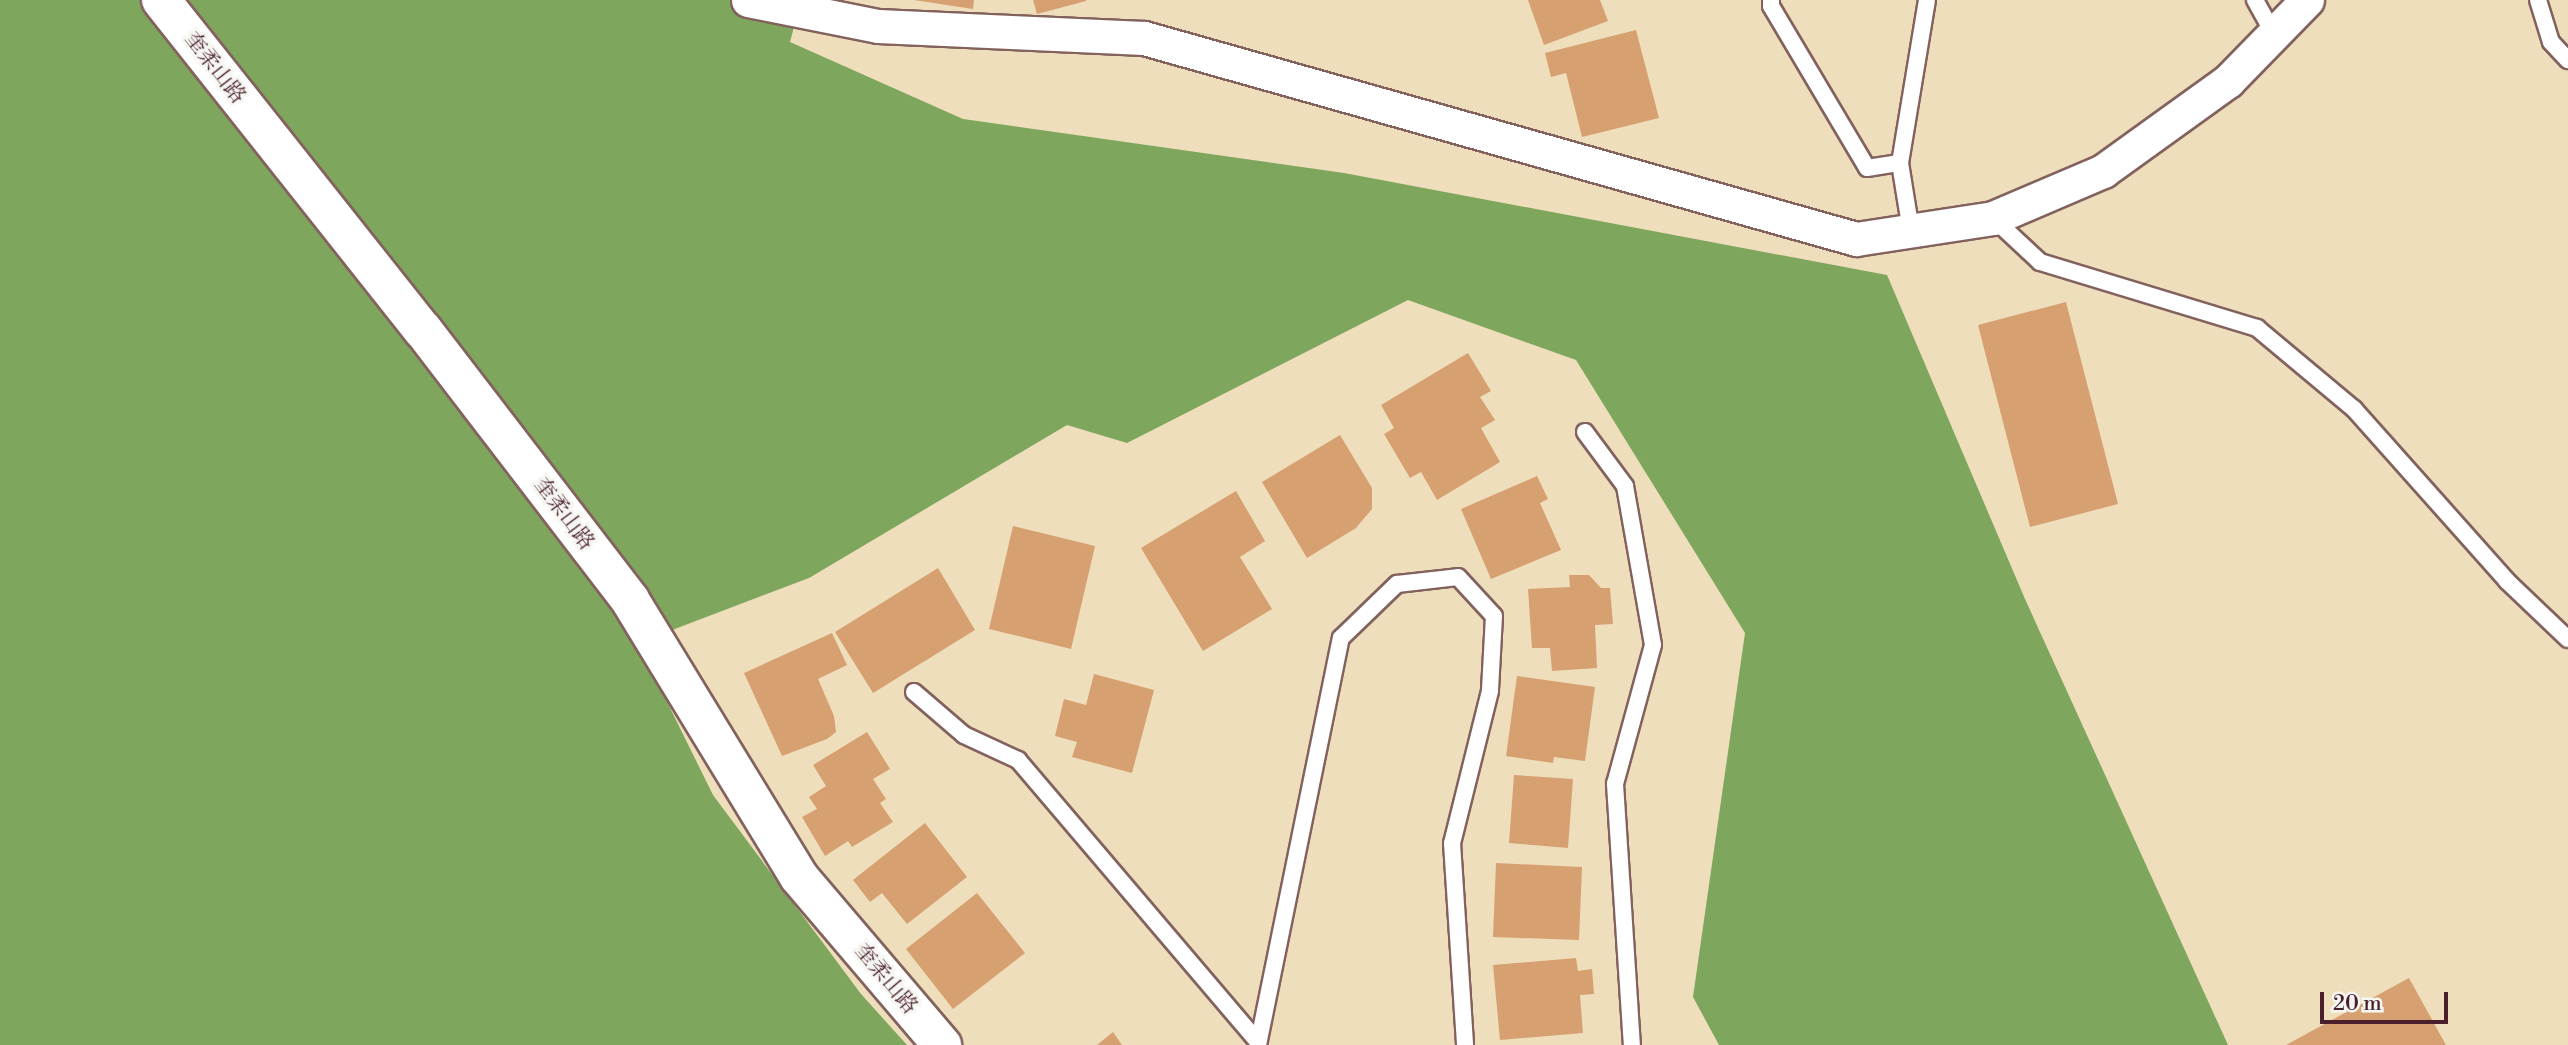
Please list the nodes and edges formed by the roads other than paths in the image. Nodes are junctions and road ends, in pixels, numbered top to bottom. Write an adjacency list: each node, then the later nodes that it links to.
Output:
1 (161, 0): 17 (street, 奎柔山路)
2 (748, 0): 12 (street)
3 (1772, 0): 10 (lane)
4 (1927, 0): 10 (lane)
5 (2255, 0): 8 (lane)
6 (2307, 0): 8 (street)
7 (2538, 0): 9 (lane)
8 (2274, 34): 11 (street)
9 (2568, 60)
10 (1900, 163): 12 (lane)
11 (1993, 218): 12 (street); 14 (lane)
12 (1911, 231)
13 (1586, 432): 19 (lane)
14 (2568, 639)
15 (914, 692): 16 (lane)
16 (1257, 1043): 18 (lane)
17 (942, 1045)
18 (1465, 1045)
19 (1632, 1045)

